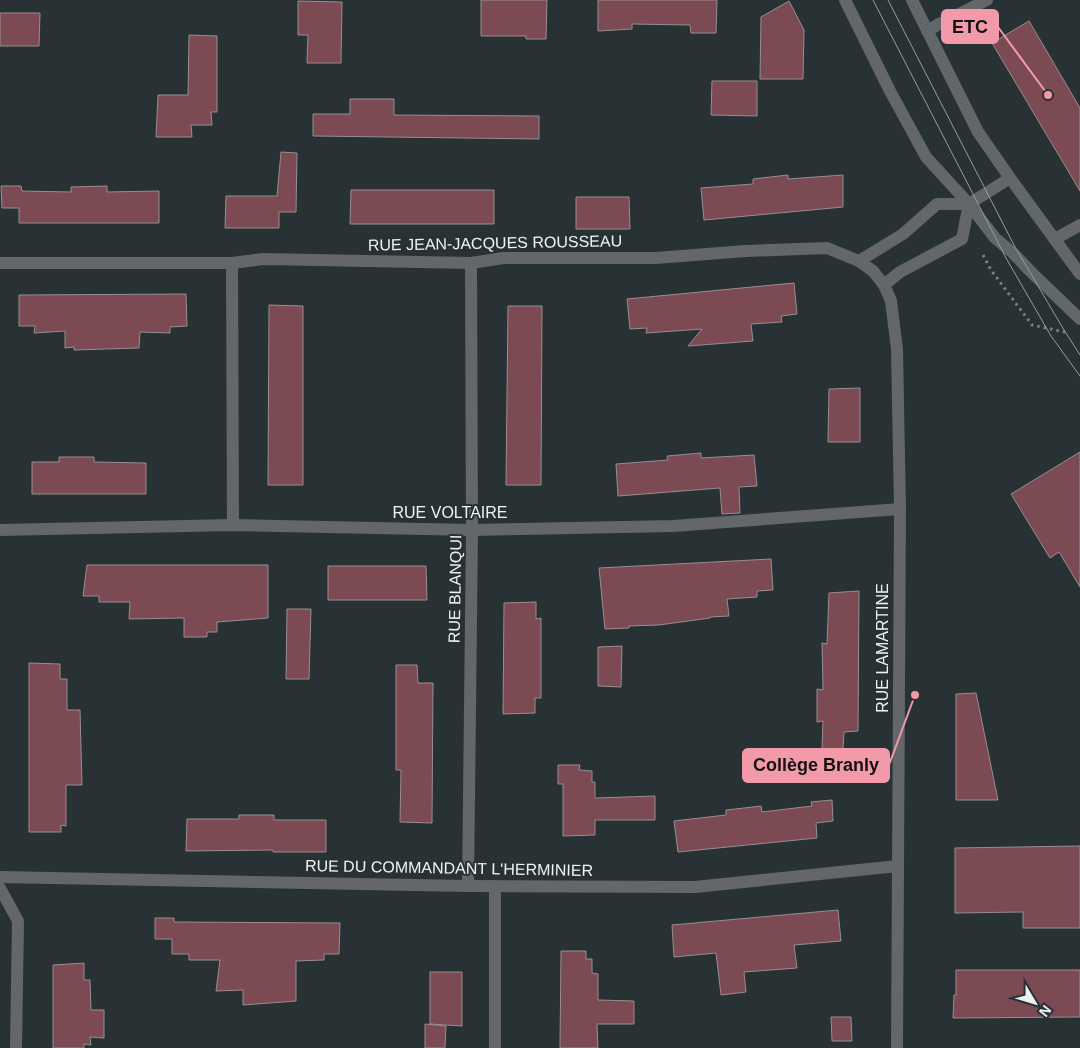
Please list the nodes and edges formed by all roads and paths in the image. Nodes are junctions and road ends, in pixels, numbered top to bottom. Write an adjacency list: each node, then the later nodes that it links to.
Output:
1 (845, 0): 6 (street)
2 (912, 0): 4 (street)
3 (987, 0): 4 (street)
4 (927, 31): 5 (street)
5 (1010, 178): 6 (street); 8 (street)
6 (969, 204): 10 (street); 15 (street); 16 (street)
7 (1080, 225): 8 (street)
8 (1055, 239): 14 (street)
9 (981, 247): 17 (path)
10 (859, 261): 13 (street, RUE JEAN-JACQUES ROUSSEAU); 15 (street, RUE LAMARTINE)
11 (0, 263): 12 (street, RUE JEAN-JACQUES ROUSSEAU)
12 (232, 263): 13 (street, RUE JEAN-JACQUES ROUSSEAU); 19 (street)
13 (471, 263): 21 (street, RUE BLANQUI)
14 (1080, 274)
15 (884, 285): 18 (street, RUE LAMARTINE)
16 (1080, 319)
17 (1072, 334)
18 (900, 509): 21 (street, RUE VOLTAIRE); 22 (street, RUE LAMARTINE)
19 (233, 525): 20 (street, RUE VOLTAIRE); 21 (street, RUE VOLTAIRE)
20 (0, 530)
21 (472, 530): 24 (street, RUE BLANQUI)
22 (898, 866): 25 (street, RUE DU COMMANDANT L'HERMINIER); 29 (street, RUE LAMARTINE)
23 (0, 877): 24 (street, RUE DU COMMANDANT L'HERMINIER)
24 (468, 886): 25 (street, RUE DU COMMANDANT L'HERMINIER)
25 (495, 886): 28 (street)
26 (0, 888): 27 (street)
27 (16, 1048)
28 (495, 1048)
29 (897, 1048)

